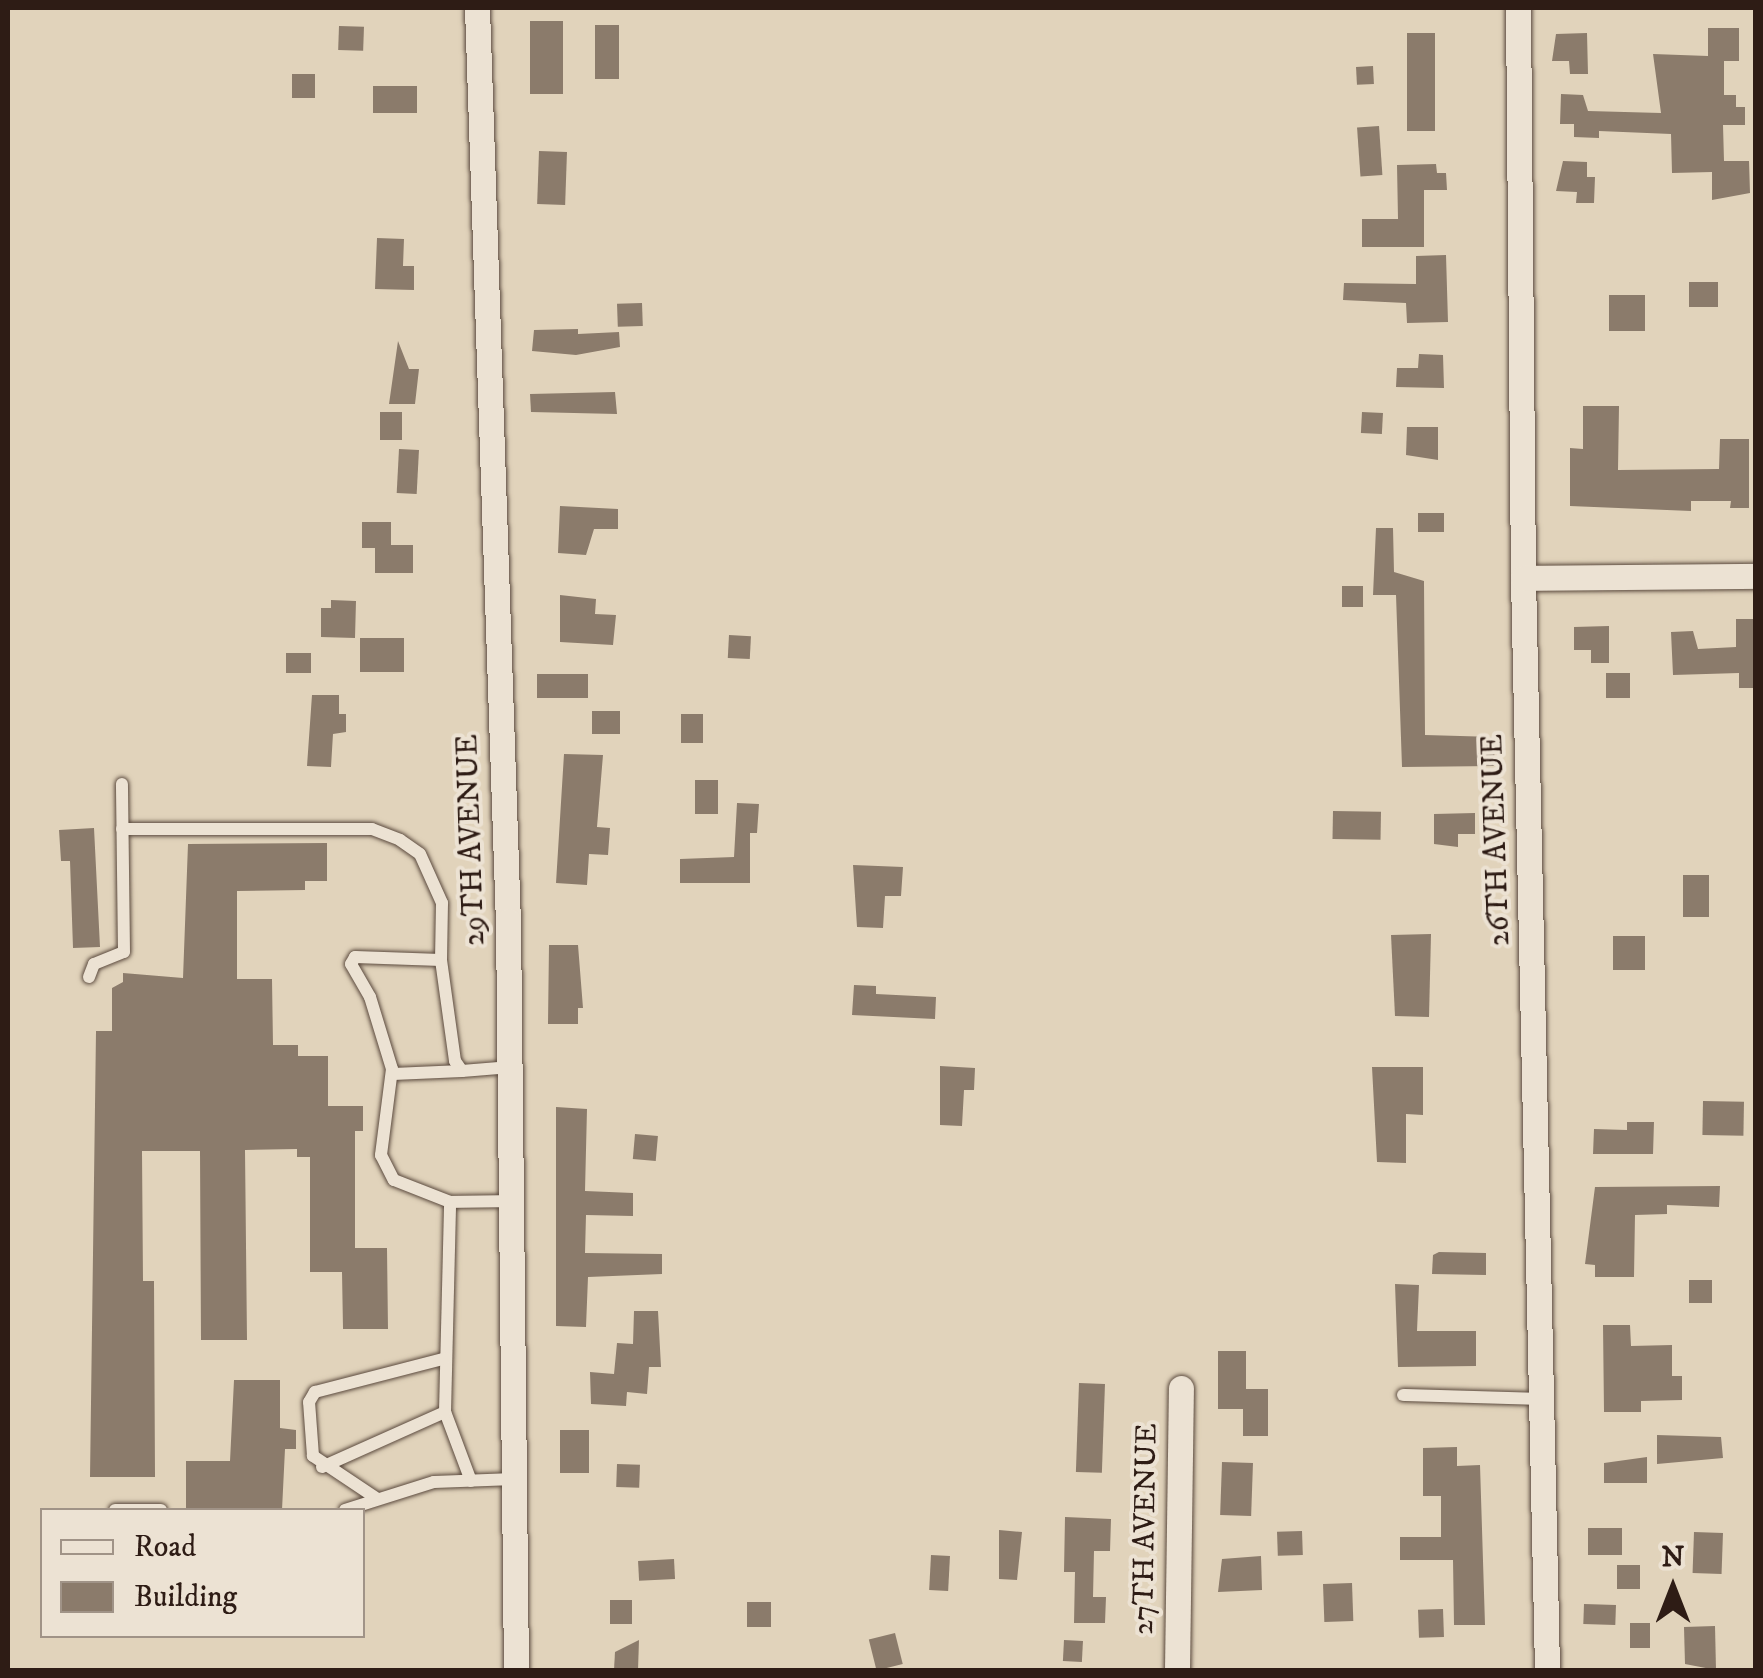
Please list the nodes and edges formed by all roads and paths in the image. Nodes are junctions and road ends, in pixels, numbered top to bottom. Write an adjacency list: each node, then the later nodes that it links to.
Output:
1 (477, 8): 9 (street, 29TH AVENUE)
2 (1518, 8): 4 (street, 26TH AVENUE)
3 (1756, 576): 4 (street)
4 (1522, 578): 17 (street, 26TH AVENUE)
5 (122, 784): 6 (lane)
6 (122, 830): 7 (lane); 8 (lane)
7 (441, 960): 10 (lane); 11 (lane)
8 (89, 976)
9 (511, 1067): 10 (lane); 12 (street, 29TH AVENUE)
10 (462, 1071): 11 (lane)
11 (393, 1074): 13 (lane)
12 (511, 1201): 13 (lane); 20 (street, 29TH AVENUE)
13 (450, 1202): 14 (lane)
14 (446, 1358): 18 (lane); 19 (lane)
15 (1180, 1388): 25 (street, 27TH AVENUE)
16 (1403, 1396): 17 (lane)
17 (1545, 1398): 26 (street, 26TH AVENUE)
18 (445, 1412): 19 (lane); 21 (lane)
19 (322, 1467): 22 (lane)
20 (514, 1479): 21 (lane); 24 (street, 29TH AVENUE)
21 (471, 1480): 22 (lane)
22 (376, 1498): 23 (lane)
23 (350, 1508)
24 (516, 1670)
25 (1178, 1670)
26 (1547, 1670)

